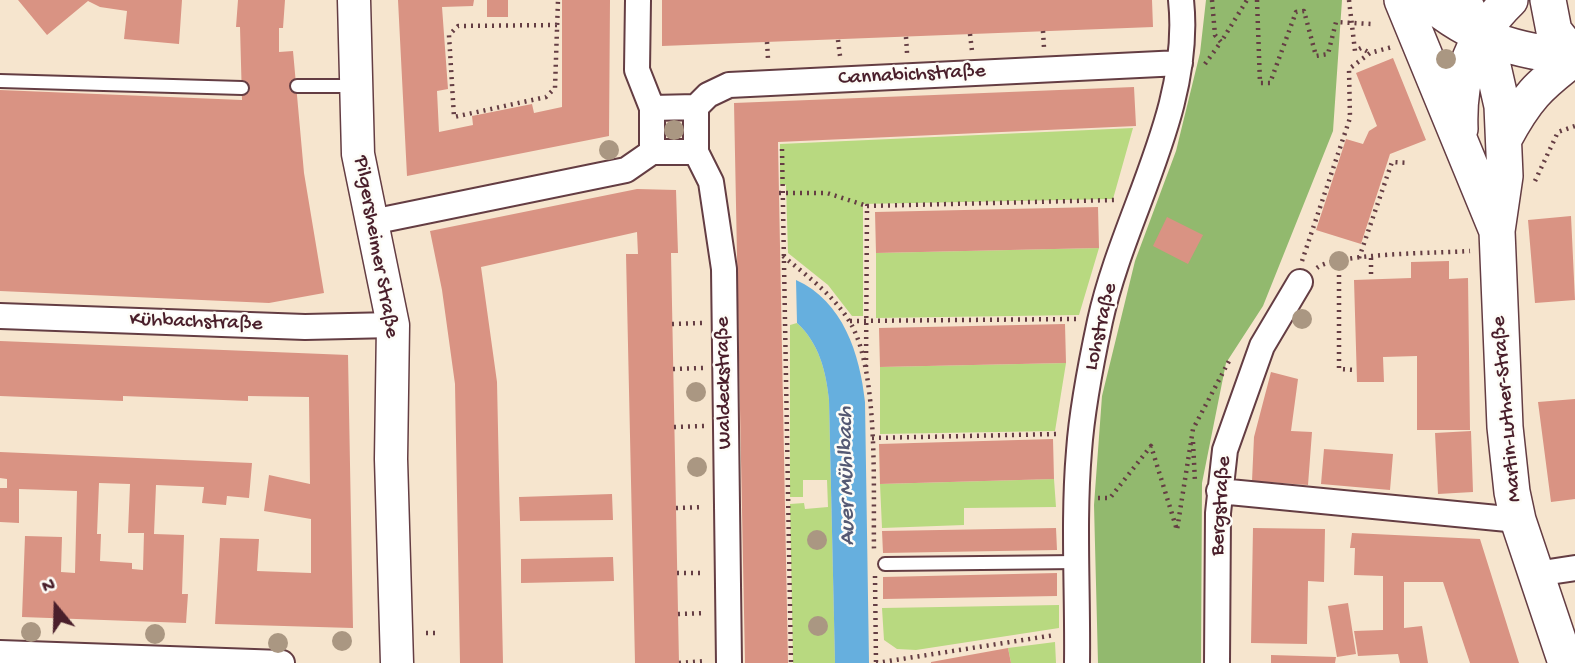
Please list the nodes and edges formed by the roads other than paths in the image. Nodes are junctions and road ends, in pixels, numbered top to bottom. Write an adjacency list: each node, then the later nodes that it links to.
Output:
1 (354, 0): 14 (street, Pilgersheimer Straße)
2 (638, 0): 17 (street)
3 (1181, 0): 11 (street, Lohstraße)
4 (1402, 0): 18 (main road, Martin-Luther-Straße)
5 (1427, 0): 9 (main road)
6 (1463, 0): 9 (main road)
7 (1510, 0): 9 (main road)
8 (1548, 0): 10 (main road)
9 (1482, 37): 10 (main road); 18 (main road, Martin-Luther-Straße); 19 (main road, Martin-Luther-Straße)
10 (1575, 57): 19 (main road)
11 (1180, 63): 16 (street, Cannabichstraße); 29 (street, Lohstraße)
12 (0, 80): 15 (lane)
13 (297, 86): 14 (lane)
14 (354, 86): 22 (street, Pilgersheimer Straße)
15 (242, 88)
16 (696, 107): 17 (street); 21 (street, Waldeckstraße)
17 (652, 108): 20 (street)
18 (1460, 139): 23 (main road, Martin-Luther-Straße)
19 (1504, 139): 23 (main road, Martin-Luther-Straße)
20 (652, 152): 21 (street); 22 (street)
21 (696, 152): 34 (street, Waldeckstraße)
22 (372, 222): 26 (street, Pilgersheimer Straße)
23 (1497, 231): 28 (main road, Martin-Luther-Straße)
24 (1300, 282): 27 (street, Bergstraße)
25 (0, 316): 26 (street, Kühbachstraße)
26 (393, 326): 36 (street, Pilgersheimer Straße)
27 (1207, 492): 28 (street); 38 (street, Bergstraße)
28 (1518, 520): 32 (main road, Martin-Luther-Straße)
29 (1078, 562): 30 (lane); 37 (street, Lohstraße)
30 (885, 564)
31 (1575, 568): 32 (street)
32 (1536, 574): 39 (main road, Martin-Luther-Straße)
33 (0, 653): 35 (street)
34 (720, 662)
35 (282, 663)
36 (397, 663)
37 (1076, 663)
38 (1217, 663)
39 (1566, 663)

